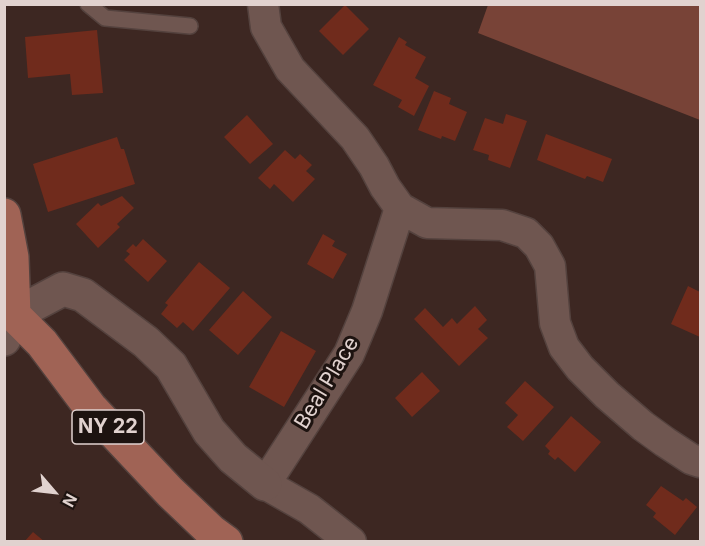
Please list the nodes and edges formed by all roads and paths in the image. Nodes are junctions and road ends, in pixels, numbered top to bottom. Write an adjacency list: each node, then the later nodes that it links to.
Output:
1 (88, 4): 3 (lane)
2 (263, 4): 4 (street)
3 (190, 26)
4 (400, 208): 7 (street); 8 (street, Beal Place)
5 (4, 215): 6 (main road)
6 (7, 316): 8 (street); 9 (main road, NY 22)
7 (700, 462)
8 (265, 484): 10 (street)
9 (226, 542)
10 (351, 542)

